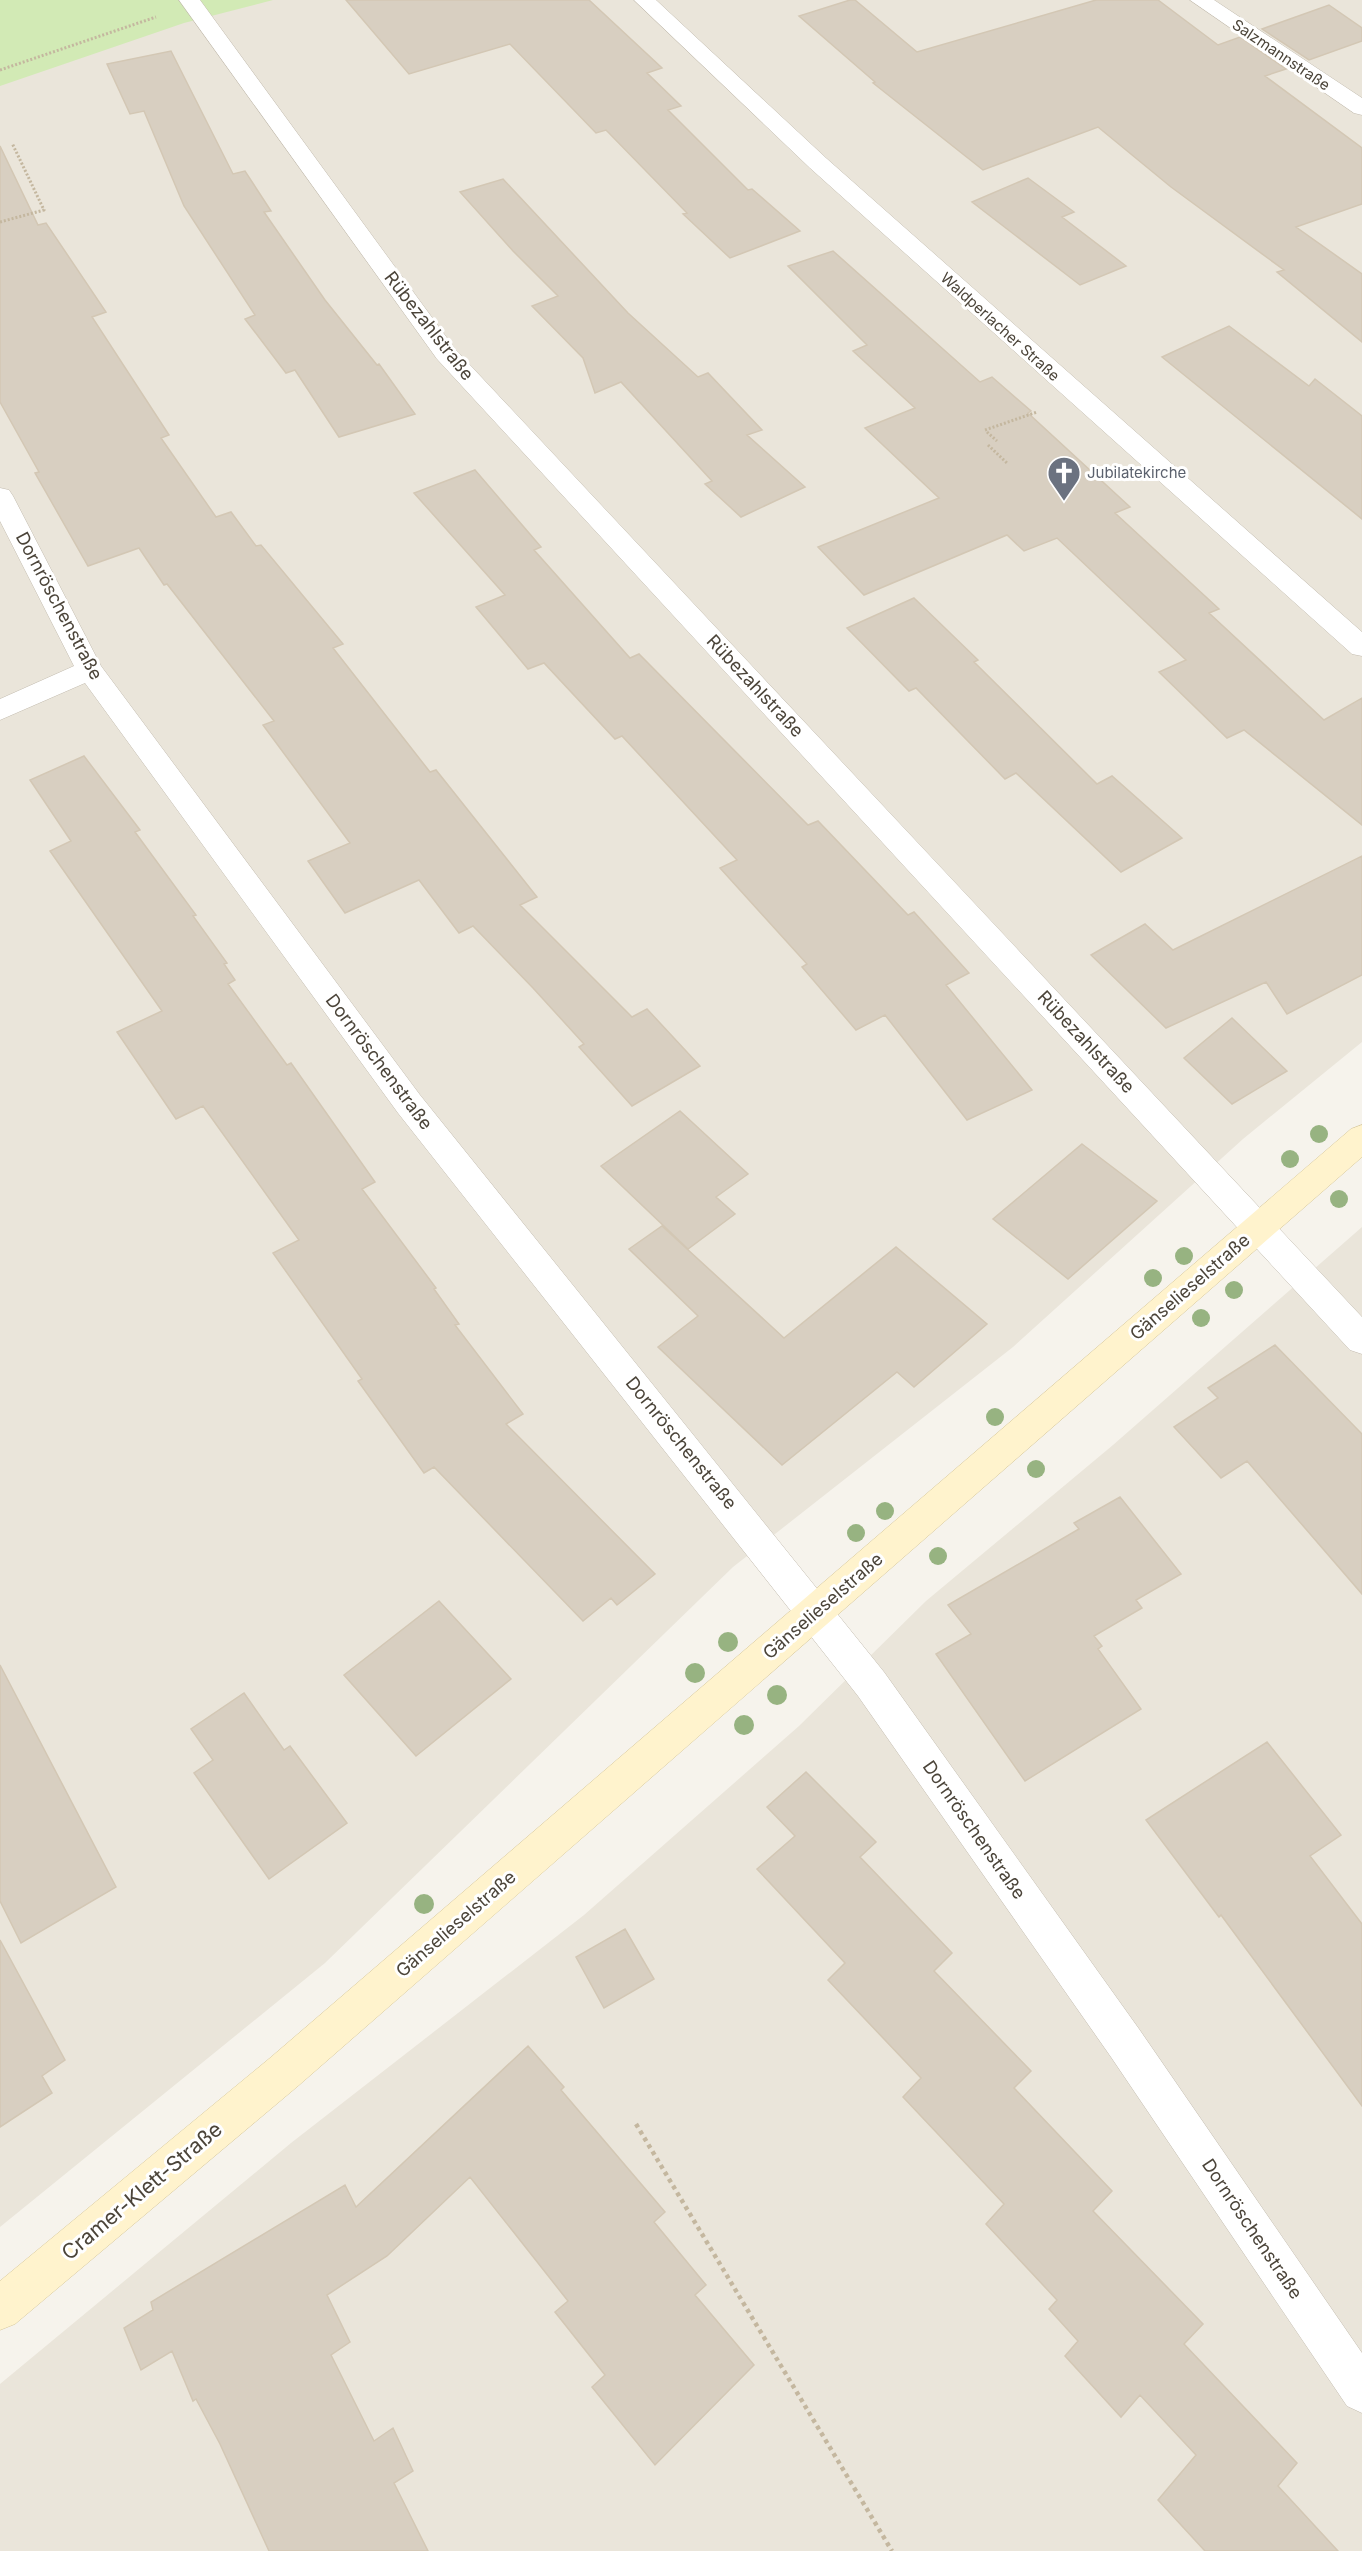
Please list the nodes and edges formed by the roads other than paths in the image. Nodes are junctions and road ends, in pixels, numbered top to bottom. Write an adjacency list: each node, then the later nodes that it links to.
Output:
1 (644, 0): 6 (street, Waldperlacher Straße)
2 (1202, 0): 4 (street, Salzmannstraße)
3 (191, 2): 10 (street, Rübezahlstraße)
4 (1362, 108)
5 (0, 496): 7 (street, Dornröschenstraße)
6 (1362, 647)
7 (90, 670): 8 (street); 12 (street, Dornröschenstraße)
8 (0, 710)
9 (1362, 1138): 10 (street, Gänselieselstraße)
10 (1258, 1227): 11 (street, Rübezahlstraße); 12 (street, Gänselieselstraße)
11 (1362, 1340)
12 (815, 1613): 13 (street, Gänselieselstraße); 15 (street, Dornröschenstraße)
13 (284, 2072): 14 (street, Cramer-Klett-Straße)
14 (0, 2309)
15 (1362, 2391)

